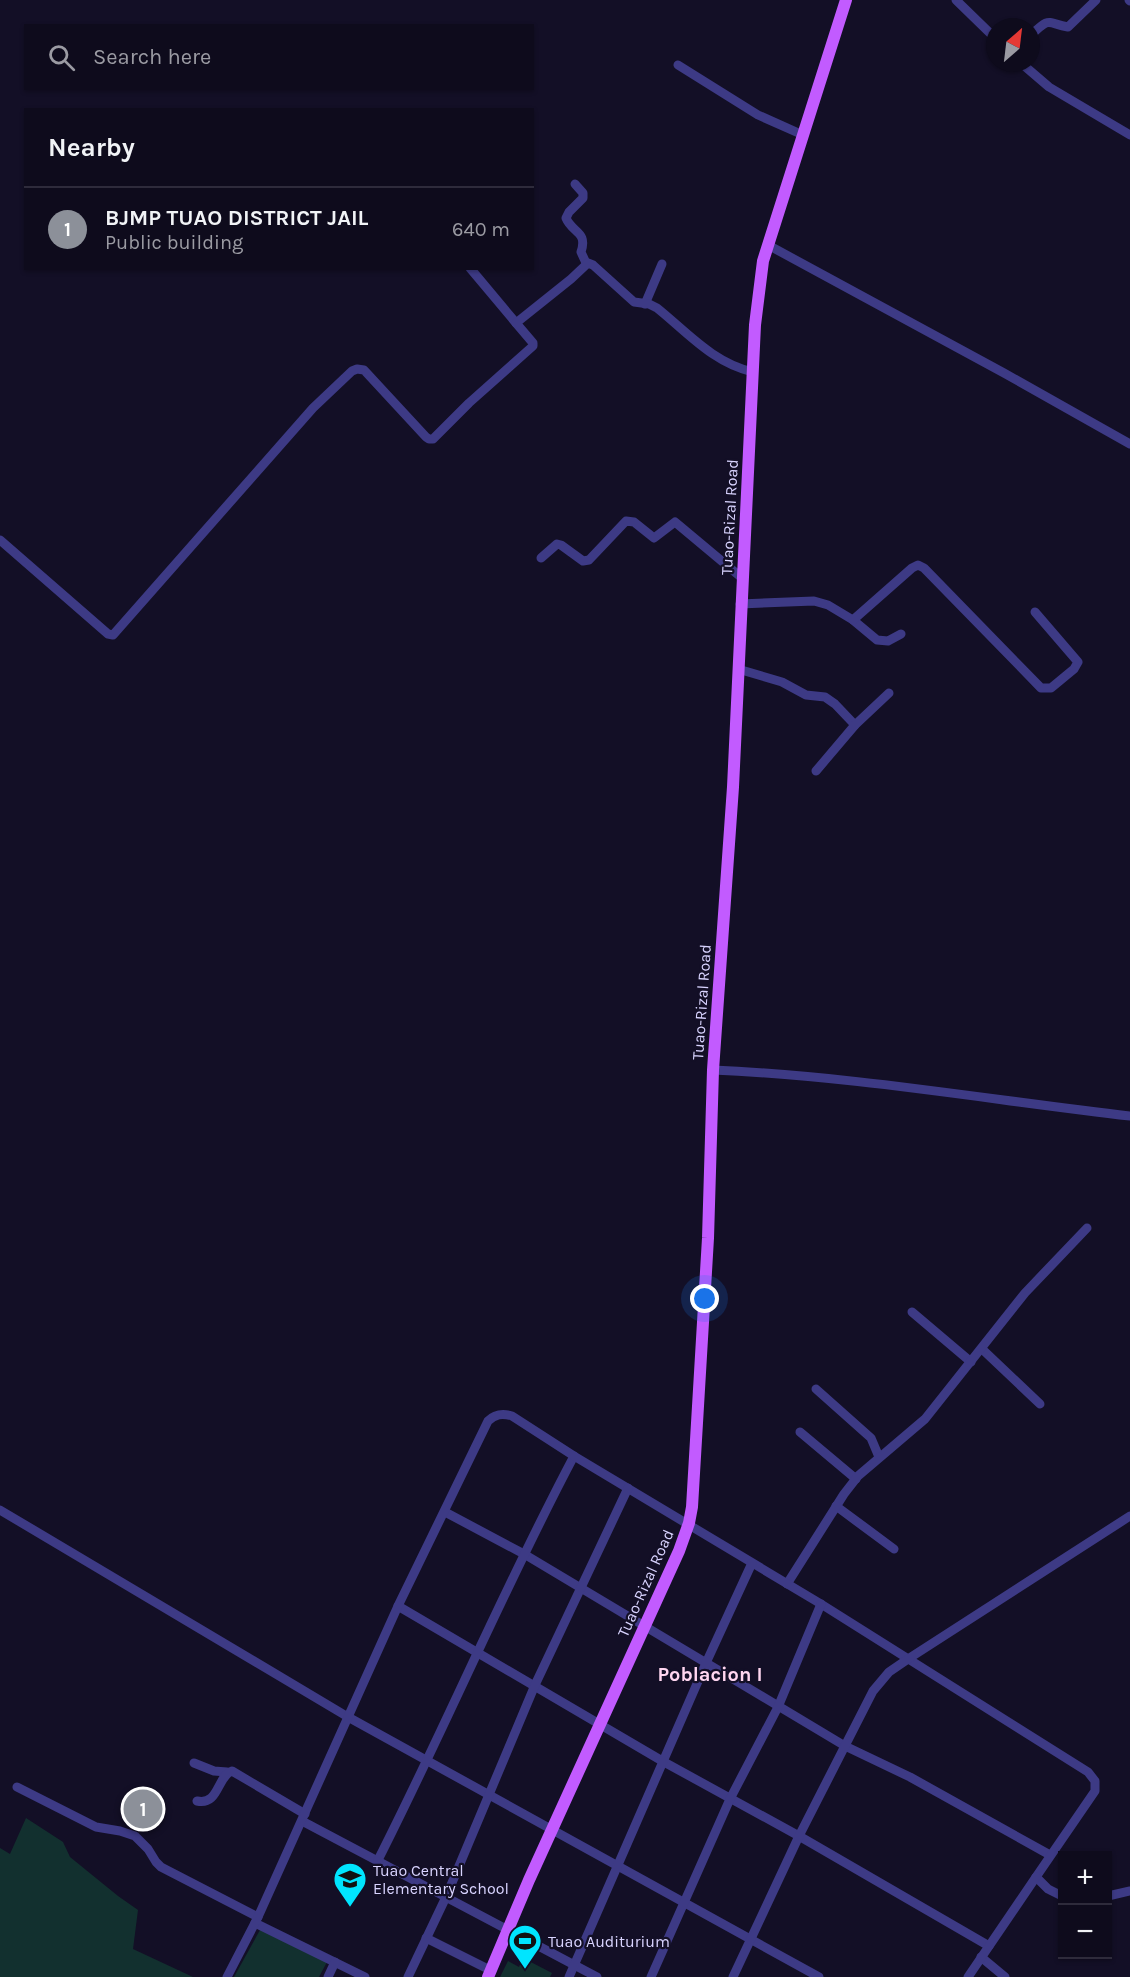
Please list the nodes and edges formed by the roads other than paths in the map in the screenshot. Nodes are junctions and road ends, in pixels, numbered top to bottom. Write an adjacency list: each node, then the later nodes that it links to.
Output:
1 (846, 0): 8 (main road, Tuao-Rizal Road)
2 (956, 0): 5 (street)
3 (1096, 0): 4 (street)
4 (1040, 27)
5 (986, 29)
6 (678, 65): 8 (street)
7 (1032, 72): 9 (street)
8 (802, 135): 11 (main road, Tuao-Rizal Road)
9 (1130, 135)
10 (575, 184): 12 (street)
11 (768, 245): 17 (main road, Tuao-Rizal Road); 18 (street)
12 (586, 263): 15 (street); 16 (street)
13 (662, 264): 15 (street)
14 (472, 270): 16 (street)
15 (645, 304): 17 (street)
16 (516, 323): 19 (street)
17 (753, 372): 21 (main road, Tuao-Rizal Road)
18 (1130, 444)
19 (0, 540)
20 (541, 558): 21 (street)
21 (742, 578): 22 (main road, Tuao-Rizal Road)
22 (740, 604): 24 (street); 26 (main road, Tuao-Rizal Road)
23 (1035, 612): 24 (street)
24 (853, 620): 25 (street)
25 (901, 634)
26 (738, 669): 28 (street); 30 (main road, Tuao-Rizal Road)
27 (889, 693): 28 (street)
28 (855, 725): 29 (street)
29 (816, 771)
30 (713, 1070): 31 (street); 47 (main road, Tuao-Rizal Road)
31 (1130, 1116)
32 (1088, 1228): 34 (street)
33 (912, 1312): 35 (street)
34 (982, 1349): 35 (street); 37 (street)
35 (971, 1362): 40 (street)
36 (816, 1389): 40 (street)
37 (1040, 1404)
38 (800, 1432): 41 (street)
39 (574, 1456): 42 (street); 45 (street); 49 (street)
40 (879, 1457): 41 (street)
41 (856, 1479): 43 (street)
42 (628, 1488): 47 (street); 52 (street)
43 (836, 1506): 48 (street); 51 (street)
44 (0, 1510): 61 (street)
45 (445, 1512): 49 (street); 54 (street)
46 (1130, 1516): 57 (street)
47 (689, 1523): 50 (street); 55 (main road, Tuao-Rizal Road)
48 (894, 1549)
49 (524, 1554): 52 (street); 56 (street)
50 (752, 1563): 51 (street); 58 (street)
51 (787, 1584): 53 (street)
52 (580, 1588): 55 (street); 59 (street)
53 (821, 1604): 57 (street); 60 (street)
54 (398, 1606): 56 (street); 61 (street)
55 (644, 1626): 58 (street); 62 (main road, Tuao-Rizal Road)
56 (477, 1652): 59 (street); 64 (street)
57 (908, 1659): 63 (street); 75 (street)
58 (706, 1663): 60 (street); 65 (street)
59 (535, 1685): 62 (street); 69 (street)
60 (778, 1707): 63 (street); 70 (street)
61 (348, 1717): 64 (street); 72 (street)
62 (600, 1724): 65 (street); 73 (main road, Tuao-Rizal Road)
63 (845, 1746): 74 (street); 75 (street)
64 (428, 1762): 69 (street); 76 (street)
65 (664, 1762): 70 (street); 77 (street)
66 (194, 1763): 67 (street)
67 (227, 1772): 71 (street); 72 (street)
68 (17, 1786): 84 (street)
69 (488, 1795): 73 (street); 82 (street)
70 (730, 1799): 74 (street); 83 (street)
71 (197, 1801)
72 (304, 1817): 76 (street); 84 (street)
73 (552, 1831): 77 (street); 85 (main road, Tuao-Rizal Road)
74 (799, 1836): 87 (street); 88 (street)
75 (1050, 1855): 78 (street)
76 (378, 1860): 82 (street)
77 (617, 1865): 83 (street); 91 (street)
78 (1036, 1877): 80 (street); 88 (street)
79 (1130, 1891): 81 (street)
80 (1058, 1894)
81 (1112, 1895)
82 (446, 1897): 85 (street); 86 (street)
83 (685, 1903): 87 (street); 99 (street)
84 (257, 1920): 90 (street); 93 (street)
85 (508, 1929): 91 (street); 92 (main road, Tuao-Rizal Road)
86 (426, 1938): 92 (street); 96 (street)
87 (751, 1939): 100 (street); 101 (street)
88 (988, 1946): 89 (street)
89 (981, 1957): 102 (street); 103 (street)
90 (335, 1962): 94 (street); 95 (street)
91 (575, 1965): 97 (street); 98 (street)
92 (489, 1974)
93 (227, 1977)
94 (328, 1977)
95 (365, 1977)
96 (408, 1977)
97 (569, 1977)
98 (597, 1977)
99 (651, 1977)
100 (733, 1977)
101 (819, 1977)
102 (968, 1977)
103 (1005, 1977)

